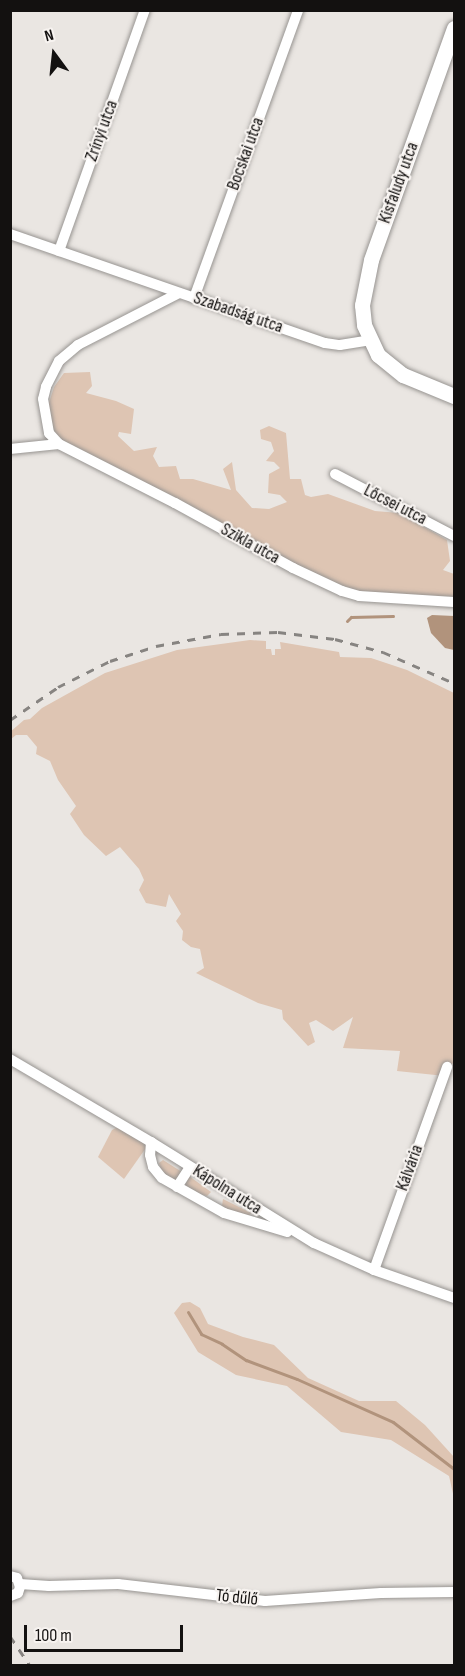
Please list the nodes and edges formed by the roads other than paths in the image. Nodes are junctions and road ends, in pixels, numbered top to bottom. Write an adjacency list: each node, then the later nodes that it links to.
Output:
1 (145, 10): 5 (street, Zrínyi utca)
2 (298, 10): 7 (street, Bocskai utca)
3 (454, 28): 8 (street, Kisfaludy utca)
4 (10, 234): 5 (street, Szabadság utca)
5 (59, 251): 6 (street, Szabadság utca)
6 (179, 293): 7 (street, Szabadság utca); 10 (street)
7 (194, 298): 8 (street, Szabadság utca)
8 (370, 340): 9 (street)
9 (454, 396)
10 (59, 444): 11 (street); 14 (street, Szikla utca)
11 (10, 449)
12 (335, 474): 13 (street, Lőcsei utca)
13 (454, 536)
14 (454, 602)
15 (10, 1059): 17 (street, Kápolna utca)
16 (447, 1067): 23 (street, Kálvária)
17 (151, 1142): 18 (street, Kápolna utca); 19 (street)
18 (190, 1167): 19 (street); 20 (street, Kápolna utca)
19 (177, 1187): 21 (street)
20 (220, 1187): 21 (street); 22 (street, Kápolna utca)
21 (208, 1206): 22 (street)
22 (301, 1236): 23 (street, Kápolna utca)
23 (374, 1270): 24 (street, Kápolna utca)
24 (454, 1299)
25 (10, 1576): 26 (street)
26 (20, 1584): 27 (street, Tó dűlő); 28 (street)
27 (454, 1592)
28 (10, 1596)

